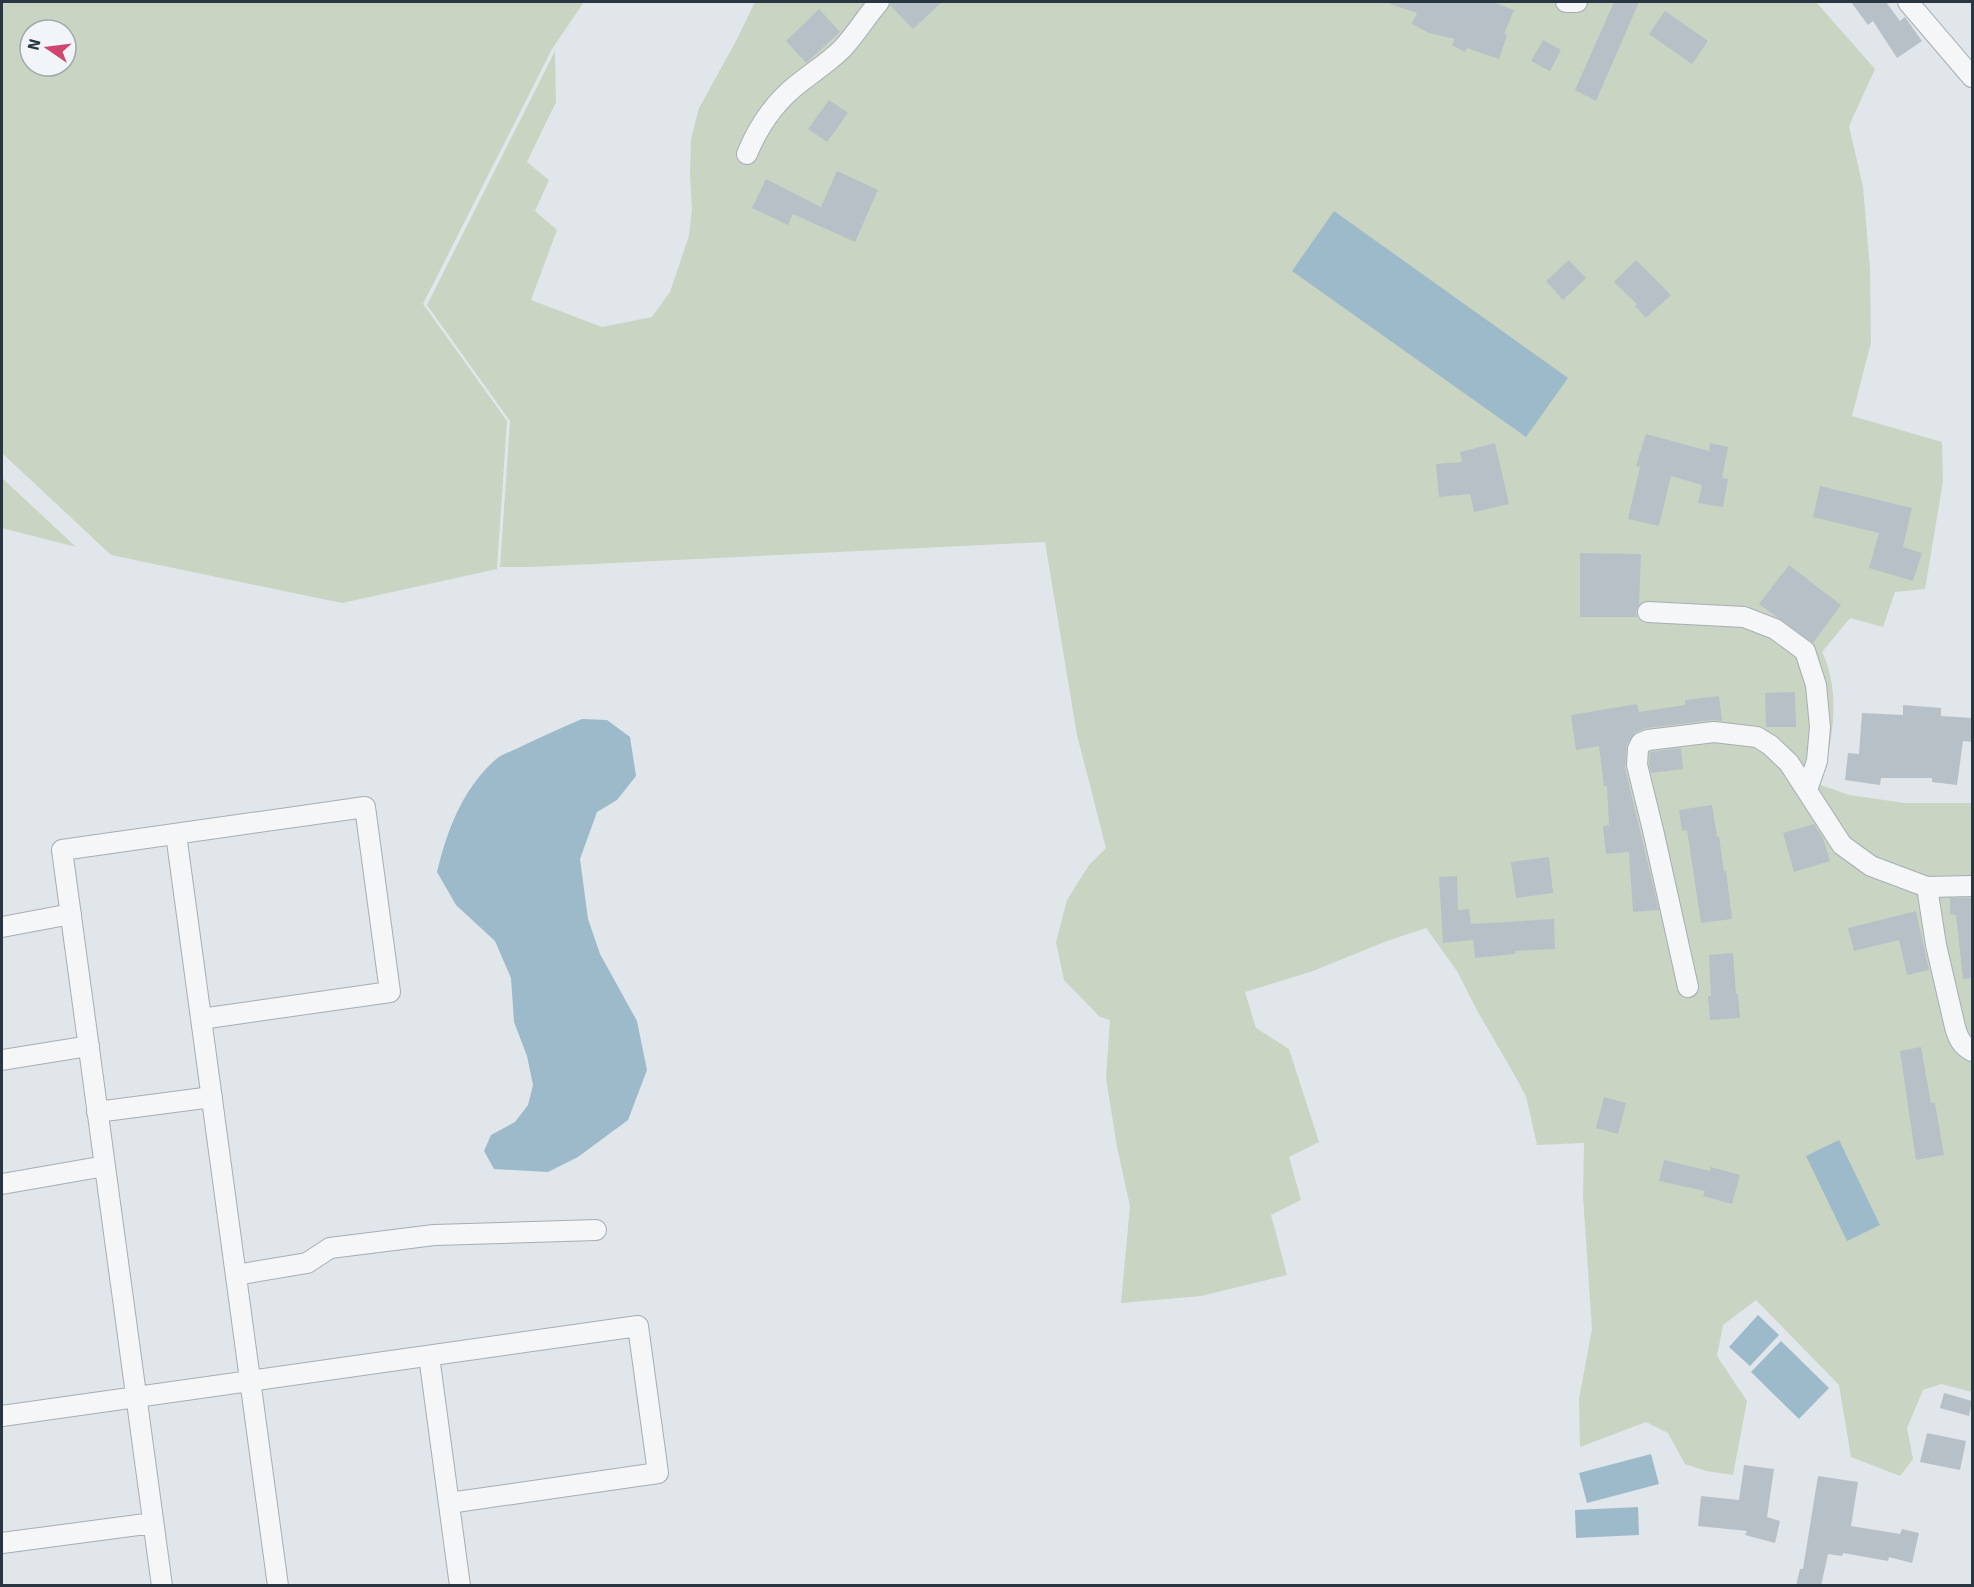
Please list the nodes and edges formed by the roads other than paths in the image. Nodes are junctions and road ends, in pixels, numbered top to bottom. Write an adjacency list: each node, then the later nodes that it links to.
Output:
1 (879, 2): 6 (street)
2 (1566, 2): 3 (street)
3 (1577, 2)
4 (1908, 2): 5 (street)
5 (1972, 77)
6 (747, 154)
7 (1648, 612): 8 (street)
8 (1808, 790): 11 (street); 14 (street)
9 (176, 834): 12 (street); 15 (street); 15 (street)
10 (1972, 886): 11 (street)
11 (1927, 887): 17 (street)
12 (71, 915): 13 (street); 16 (street)
13 (2, 927)
14 (1688, 987)
15 (201, 1019): 19 (street)
16 (89, 1046): 18 (street); 20 (street)
17 (1972, 1051)
18 (2, 1060)
19 (212, 1097): 20 (street); 24 (street)
20 (97, 1112): 21 (street)
21 (105, 1166): 22 (street); 27 (street)
22 (2, 1184)
23 (596, 1230): 24 (street)
24 (236, 1275): 26 (street)
25 (429, 1356): 26 (street); 29 (street); 29 (street)
26 (250, 1381): 27 (street); 33 (street)
27 (136, 1397): 28 (street); 30 (street)
28 (2, 1416)
29 (449, 1503): 34 (street)
30 (153, 1523): 31 (street); 32 (street)
31 (2, 1543)
32 (162, 1586)
33 (278, 1586)
34 (460, 1586)

